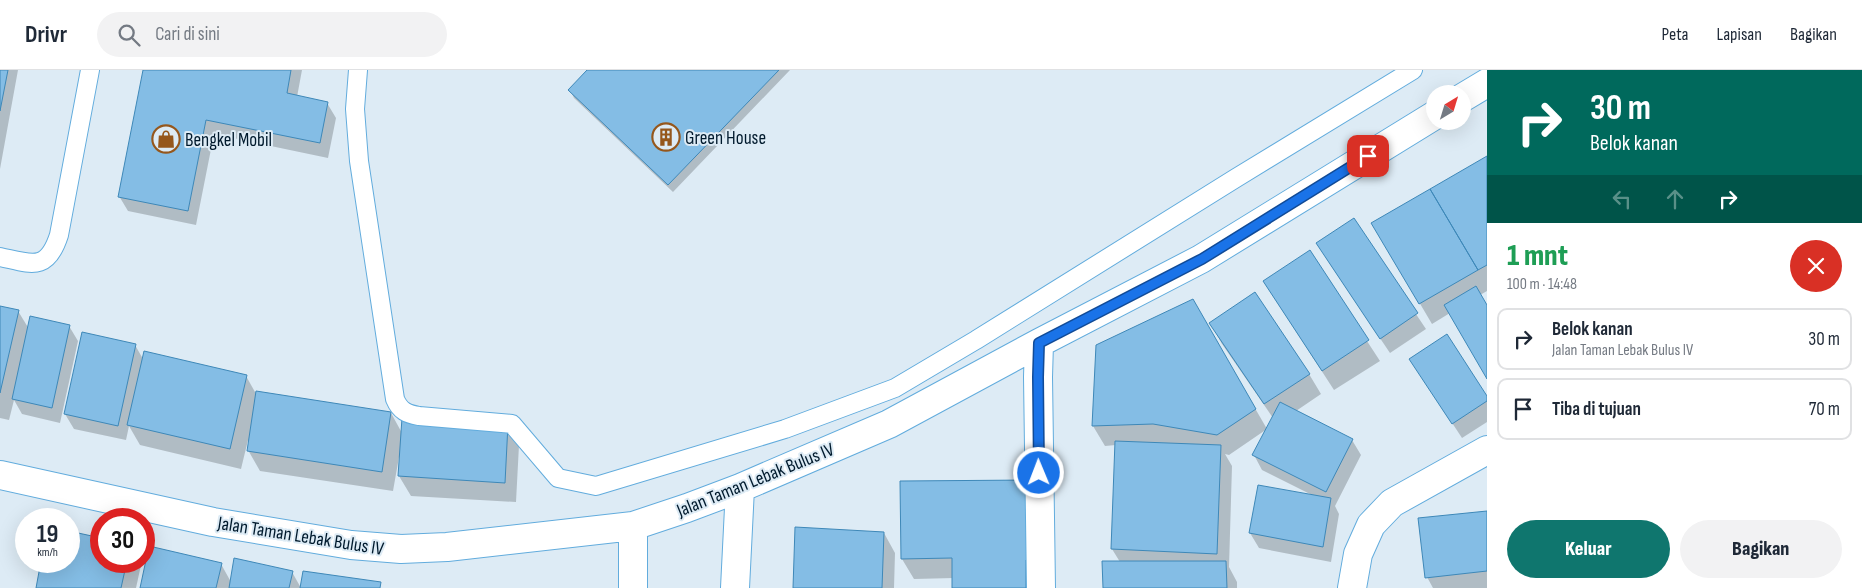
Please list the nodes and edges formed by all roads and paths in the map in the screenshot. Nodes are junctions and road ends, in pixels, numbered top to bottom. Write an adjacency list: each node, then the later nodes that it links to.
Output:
1 (90, 70): 7 (lane)
2 (358, 70): 3 (lane)
3 (1413, 70)
4 (1487, 83): 5 (street)
5 (1471, 93)
6 (1426, 121): 8 (street, Jalan Taman Lebak Bulus IV)
7 (0, 257)
8 (1039, 343): 11 (street, Jalan Taman Lebak Bulus IV); 15 (street)
9 (1487, 450): 16 (street)
10 (0, 475): 12 (street, Jalan Taman Lebak Bulus IV)
11 (740, 488): 12 (street, Jalan Taman Lebak Bulus IV); 14 (street)
12 (633, 526): 13 (street)
13 (633, 588)
14 (736, 588)
15 (1041, 588)
16 (1352, 588)

